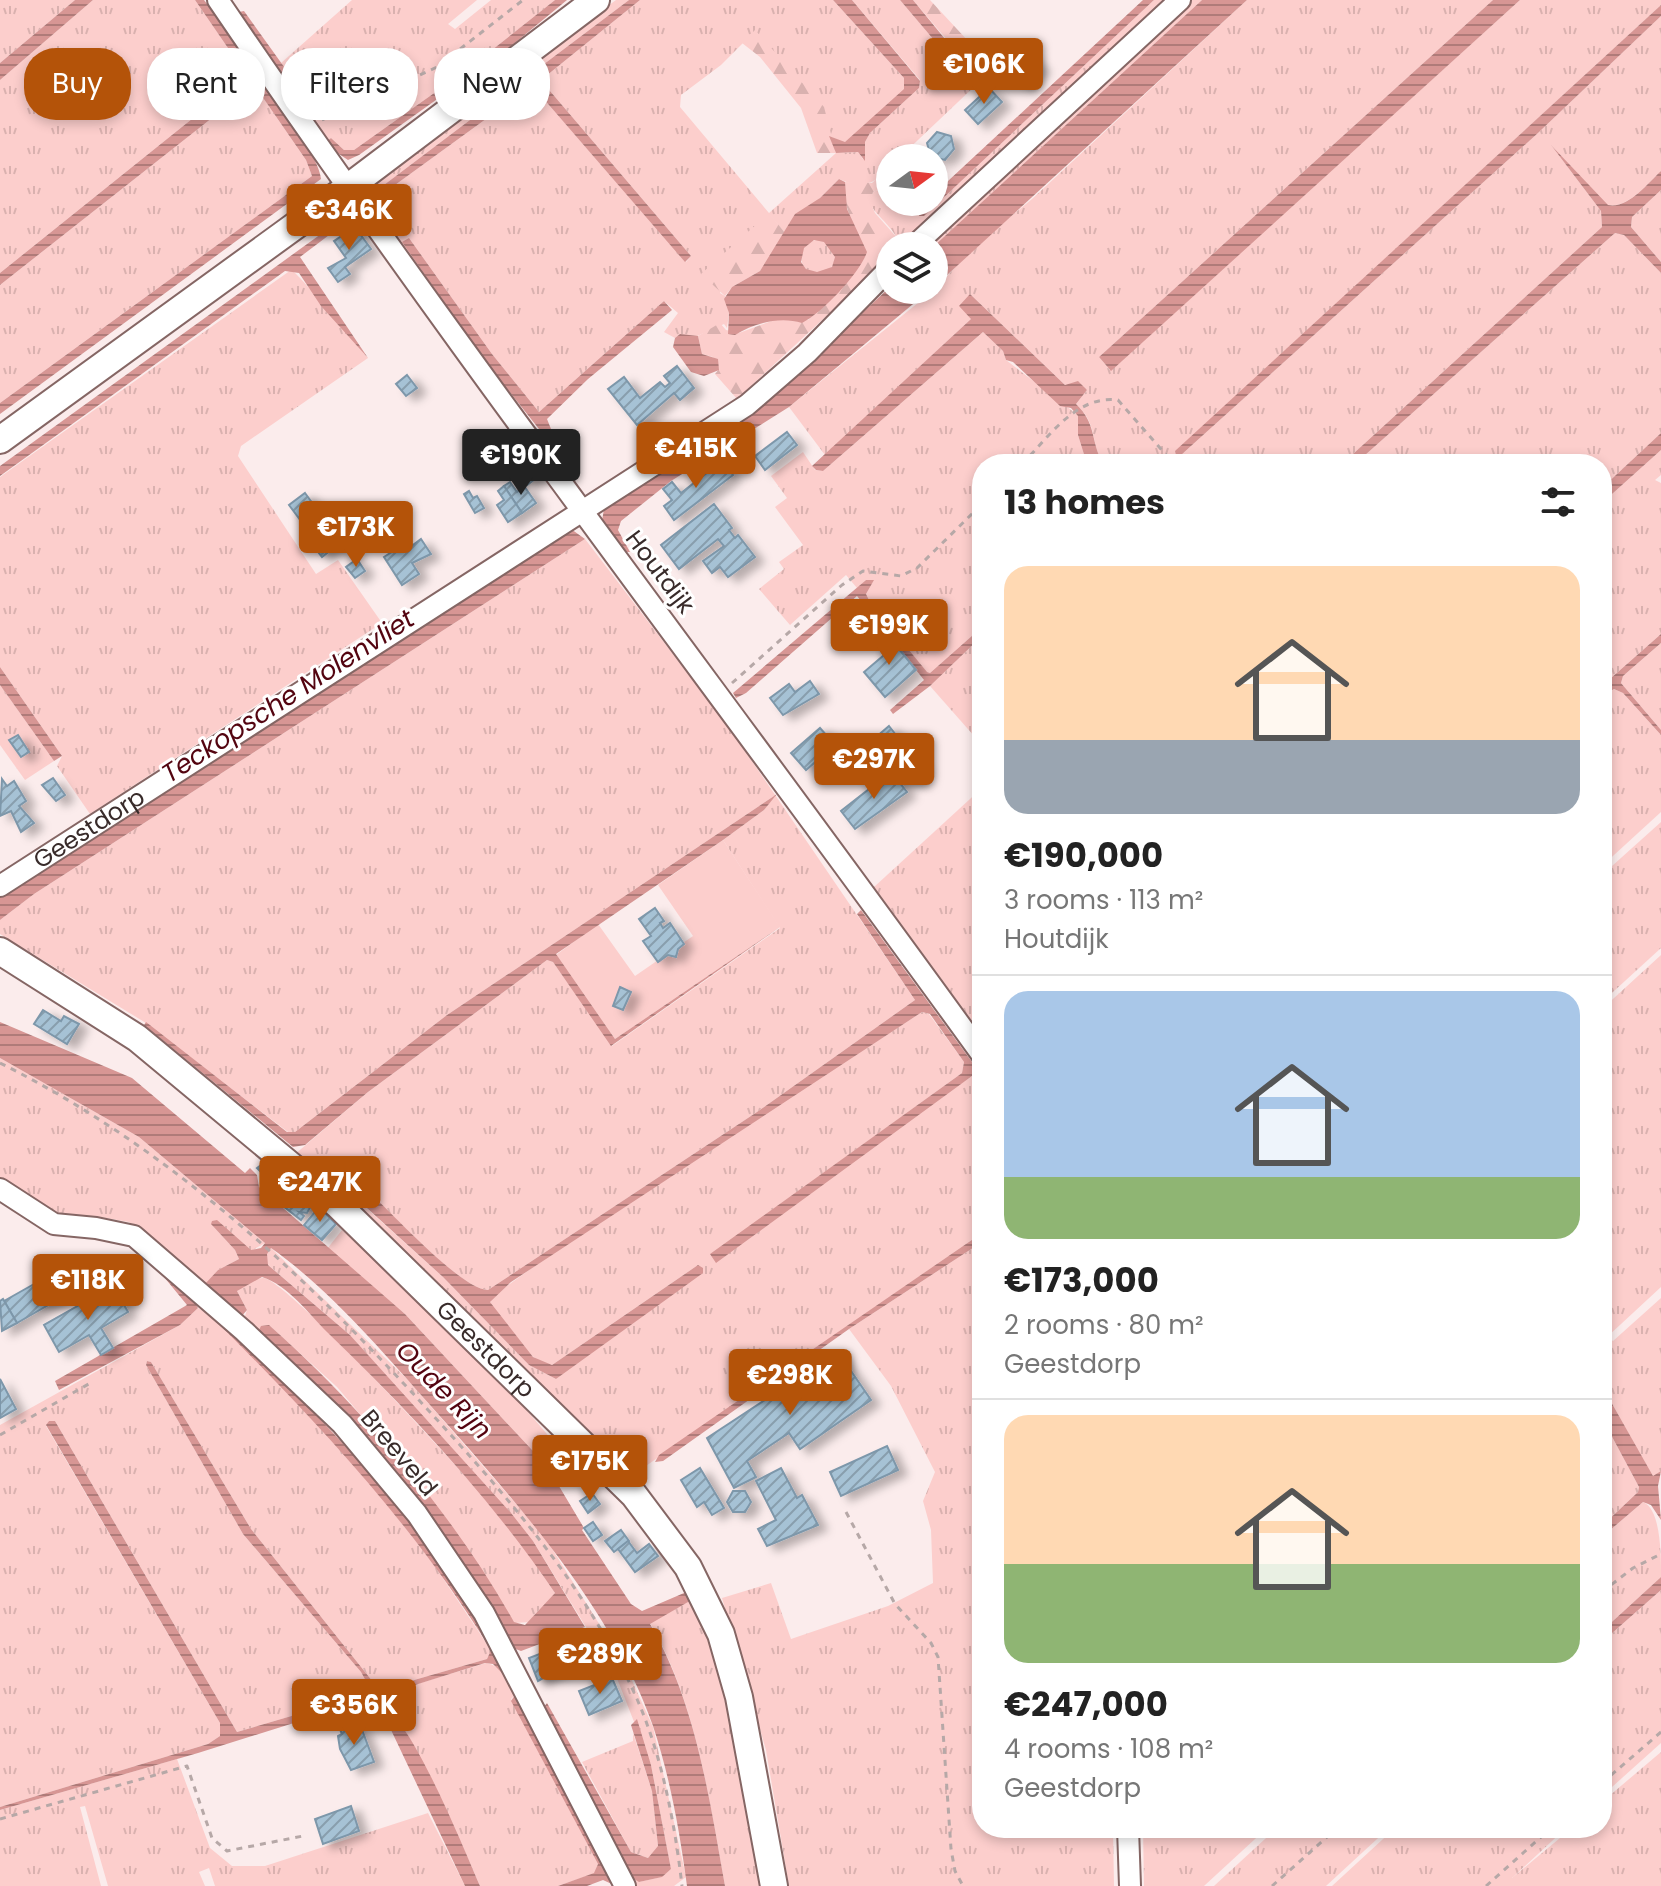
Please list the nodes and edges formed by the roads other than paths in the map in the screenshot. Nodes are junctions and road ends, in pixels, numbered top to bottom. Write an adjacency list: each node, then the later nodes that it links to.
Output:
1 (218, 0): 4 (street, Houtdijk)
2 (596, 0): 4 (main road)
3 (1180, 0): 5 (street)
4 (350, 186): 7 (main road); 8 (street, Houtdijk)
5 (929, 232)
6 (876, 282): 8 (street, Geestdorp)
7 (0, 440)
8 (586, 516): 9 (street, Geestdorp); 11 (street, Houtdijk)
9 (0, 886)
10 (0, 951): 15 (main road, Geestdorp)
11 (972, 1041)
12 (0, 1189): 14 (street, Breeveld)
13 (1128, 1838): 16 (street)
14 (625, 1886)
15 (774, 1886)
16 (1130, 1886)

